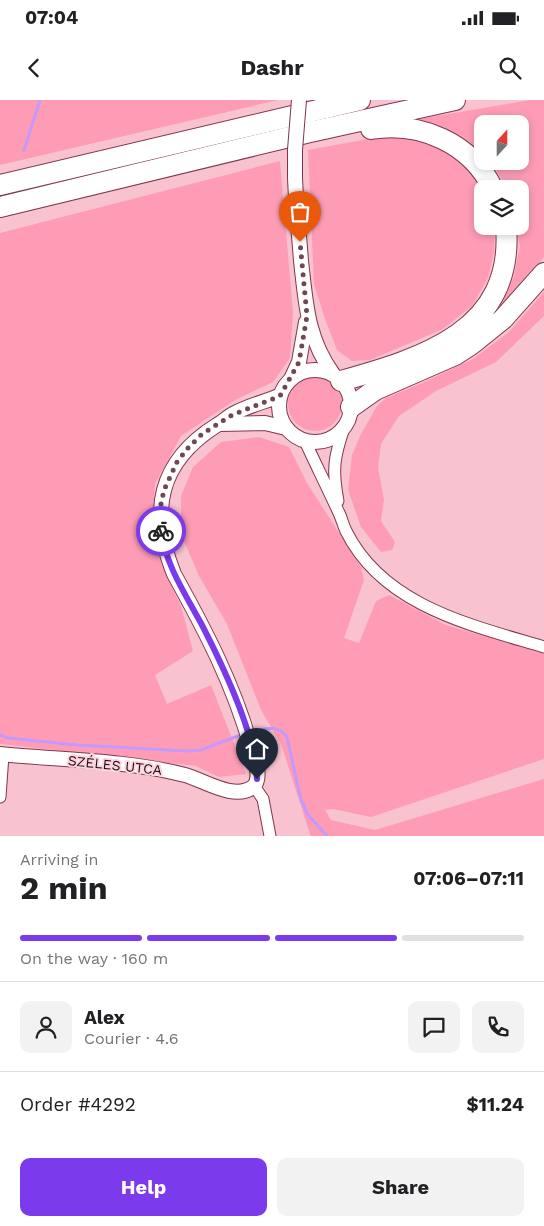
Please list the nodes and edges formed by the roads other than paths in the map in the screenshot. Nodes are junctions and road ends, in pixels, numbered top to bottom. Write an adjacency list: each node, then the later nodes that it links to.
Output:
1 (344, 100): 4 (highway)
2 (360, 100): 4 (highway)
3 (455, 100): 5 (highway)
4 (308, 105): 7 (highway); 11 (street, bridge)
5 (310, 132): 6 (highway); 8 (highway)
6 (488, 180)
7 (0, 185)
8 (0, 207)
9 (506, 235): 13 (highway)
10 (544, 273): 15 (highway)
11 (307, 316): 12 (street); 13 (street)
12 (292, 377): 13 (street); 14 (street)
13 (337, 377): 15 (street)
14 (280, 396): 16 (street); 17 (street)
15 (351, 407): 18 (street)
16 (219, 424): 17 (street); 23 (street)
17 (286, 428): 19 (street)
18 (344, 428): 19 (street); 20 (street)
19 (304, 441): 20 (street)
20 (340, 515): 21 (street)
21 (544, 647)
22 (1, 754): 23 (street, SZÉLES UTCA); 24 (street)
23 (254, 786): 25 (street)
24 (0, 797)
25 (270, 836)

